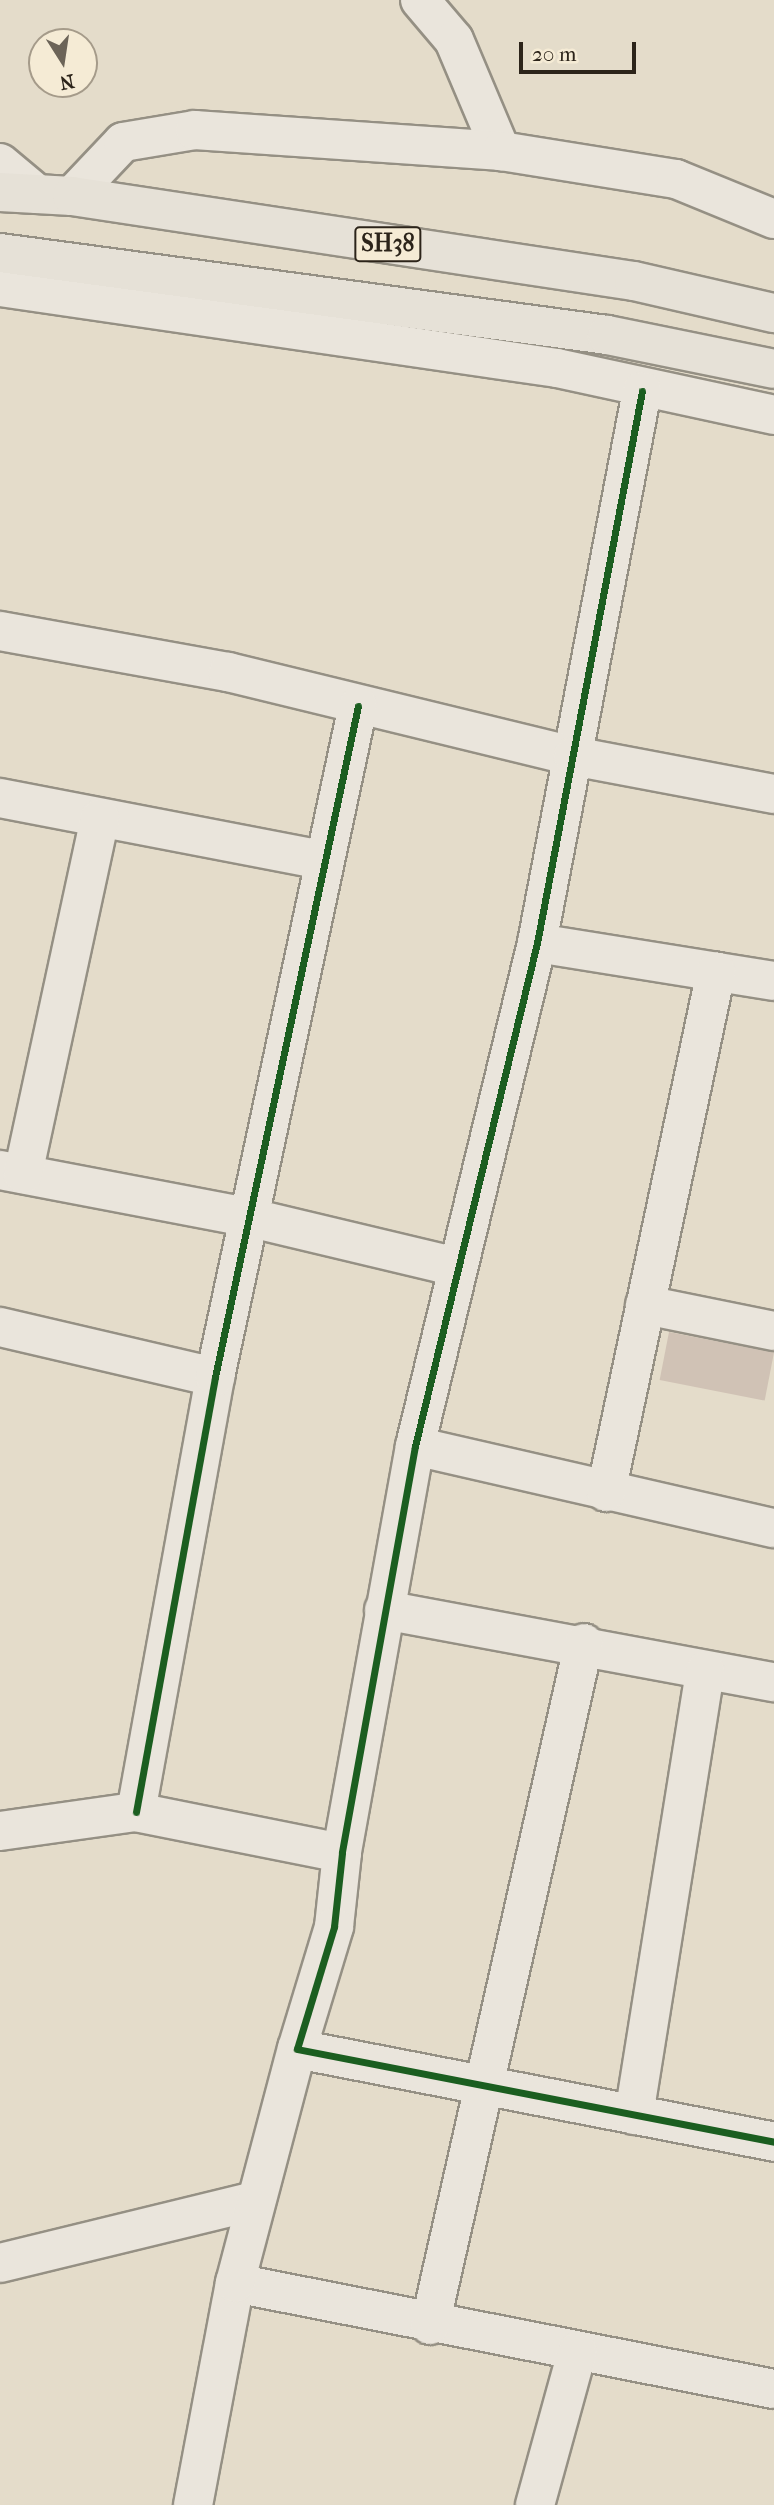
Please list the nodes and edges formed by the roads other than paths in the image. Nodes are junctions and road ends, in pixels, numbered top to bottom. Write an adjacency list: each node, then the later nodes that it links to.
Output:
1 (420, 0): 2 (street)
2 (501, 151): 4 (street); 5 (street)
3 (0, 163): 4 (street)
4 (36, 194): 7 (main road, SH38)
5 (774, 219)
6 (0, 253): 10 (main road, SH38)
7 (634, 281): 9 (main road, SH38); 10 (main road)
8 (0, 287): 12 (street)
9 (774, 313)
10 (607, 335): 11 (main road, SH38)
11 (774, 369)
12 (642, 391): 13 (street); 16 (street)
13 (774, 415)
14 (0, 631): 15 (street)
15 (358, 706): 16 (street); 20 (street)
16 (573, 756): 17 (street); 21 (street)
17 (774, 794)
18 (0, 798): 19 (street)
19 (100, 818): 20 (street); 24 (street)
20 (321, 860): 25 (street)
21 (537, 943): 22 (street); 26 (street)
22 (716, 972): 23 (street); 27 (street)
23 (774, 981)
24 (12, 1172): 25 (street)
25 (251, 1218): 26 (street); 30 (street)
26 (456, 1267): 31 (street)
27 (645, 1305): 29 (street); 32 (street)
28 (0, 1327): 30 (street)
29 (774, 1331)
30 (215, 1377): 38 (street)
31 (415, 1446): 32 (street); 34 (street)
32 (606, 1492): 33 (street)
33 (774, 1528)
34 (384, 1610): 35 (street); 40 (street)
35 (584, 1643): 36 (street); 42 (street)
36 (705, 1671): 37 (street); 43 (street)
37 (774, 1682)
38 (136, 1812): 39 (street); 40 (street)
39 (0, 1831)
40 (342, 1853): 41 (street)
41 (297, 2049): 42 (street); 45 (street)
42 (484, 2088): 43 (street); 48 (street)
43 (634, 2115): 44 (street)
44 (774, 2142)
45 (255, 2201): 46 (street); 47 (street)
46 (0, 2263)
47 (234, 2284): 48 (street); 51 (street)
48 (432, 2324): 49 (street)
49 (577, 2352): 50 (street); 52 (street)
50 (774, 2389)
51 (193, 2505)
52 (535, 2505)

